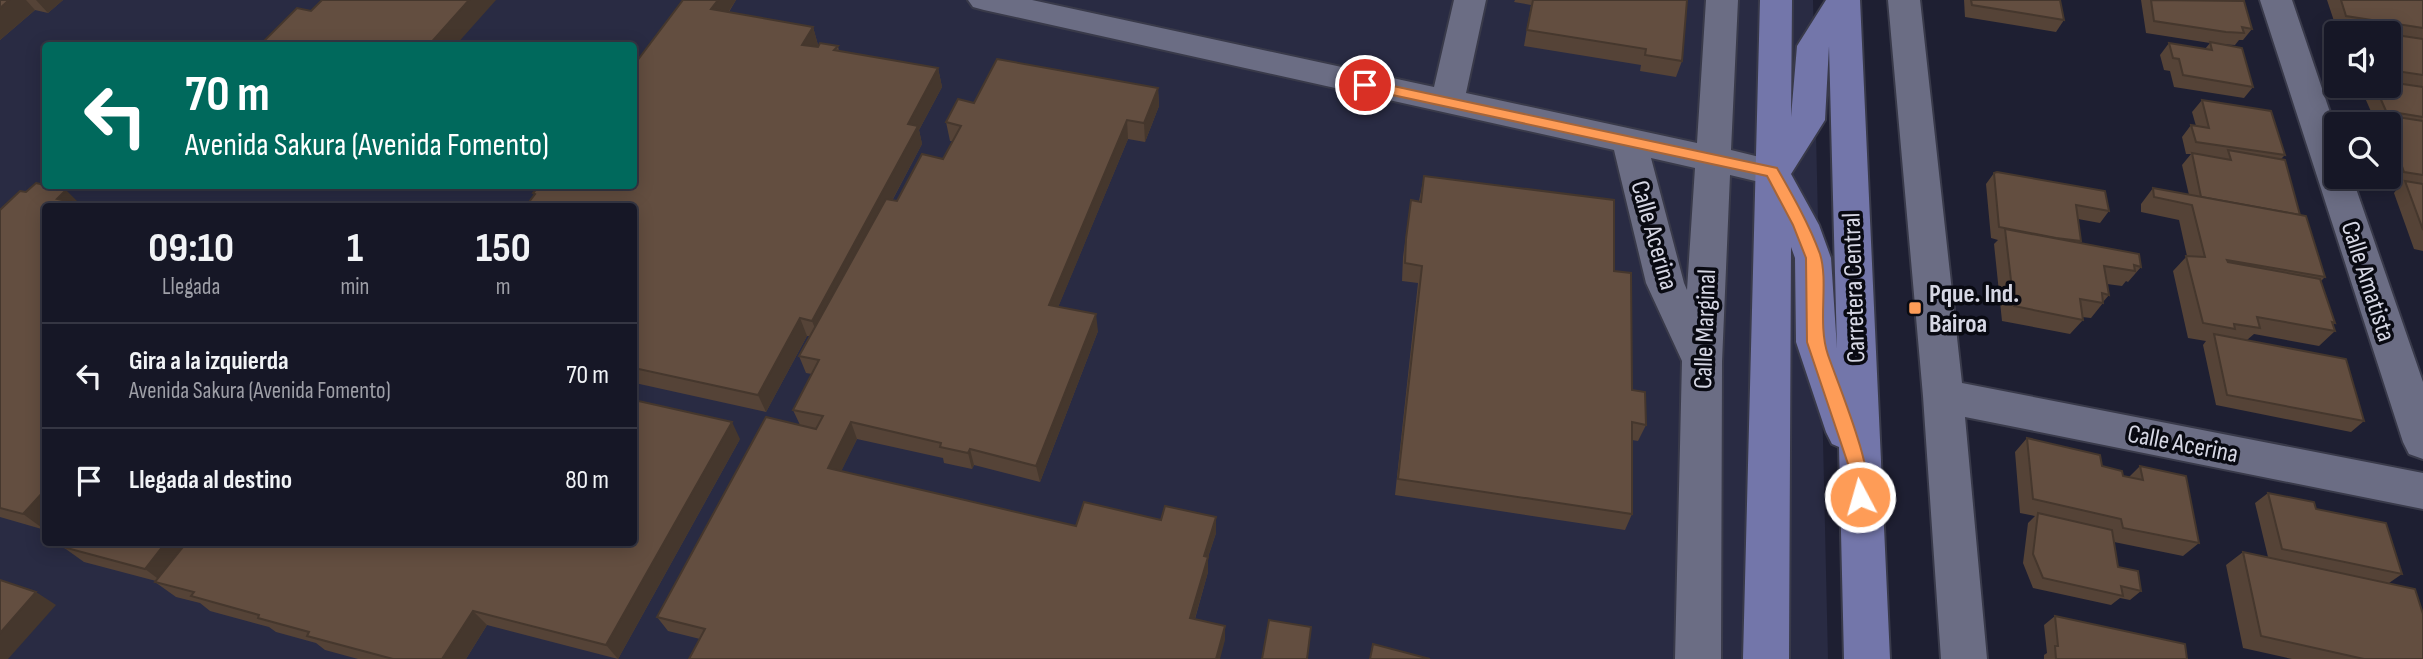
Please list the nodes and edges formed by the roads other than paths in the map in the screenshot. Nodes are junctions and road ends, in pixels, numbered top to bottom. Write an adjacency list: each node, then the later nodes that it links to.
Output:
1 (984, 0): 8 (street)
2 (1470, 0): 8 (street)
3 (1721, 0): 10 (street, Calle Marginal)
4 (1776, 0): 11 (main road)
5 (1843, 0): 11 (main road); 15 (main road, Carretera Central)
6 (1904, 0): 13 (street)
7 (2276, 0): 14 (street, Calle Amatista)
8 (1447, 103): 9 (street)
9 (1630, 143): 10 (street); 12 (street, Calle Acerina)
10 (1712, 161): 11 (street); 12 (street, Calle Marginal)
11 (1772, 172): 15 (main road); 18 (main road)
12 (1702, 362): 17 (street, Calle Marginal)
13 (1944, 396): 16 (street, Calle Acerina); 20 (street)
14 (2423, 442)
15 (1858, 470): 19 (main road, Carretera Central)
16 (2423, 491)
17 (1698, 659)
18 (1766, 659)
19 (1867, 659)
20 (1964, 659)

